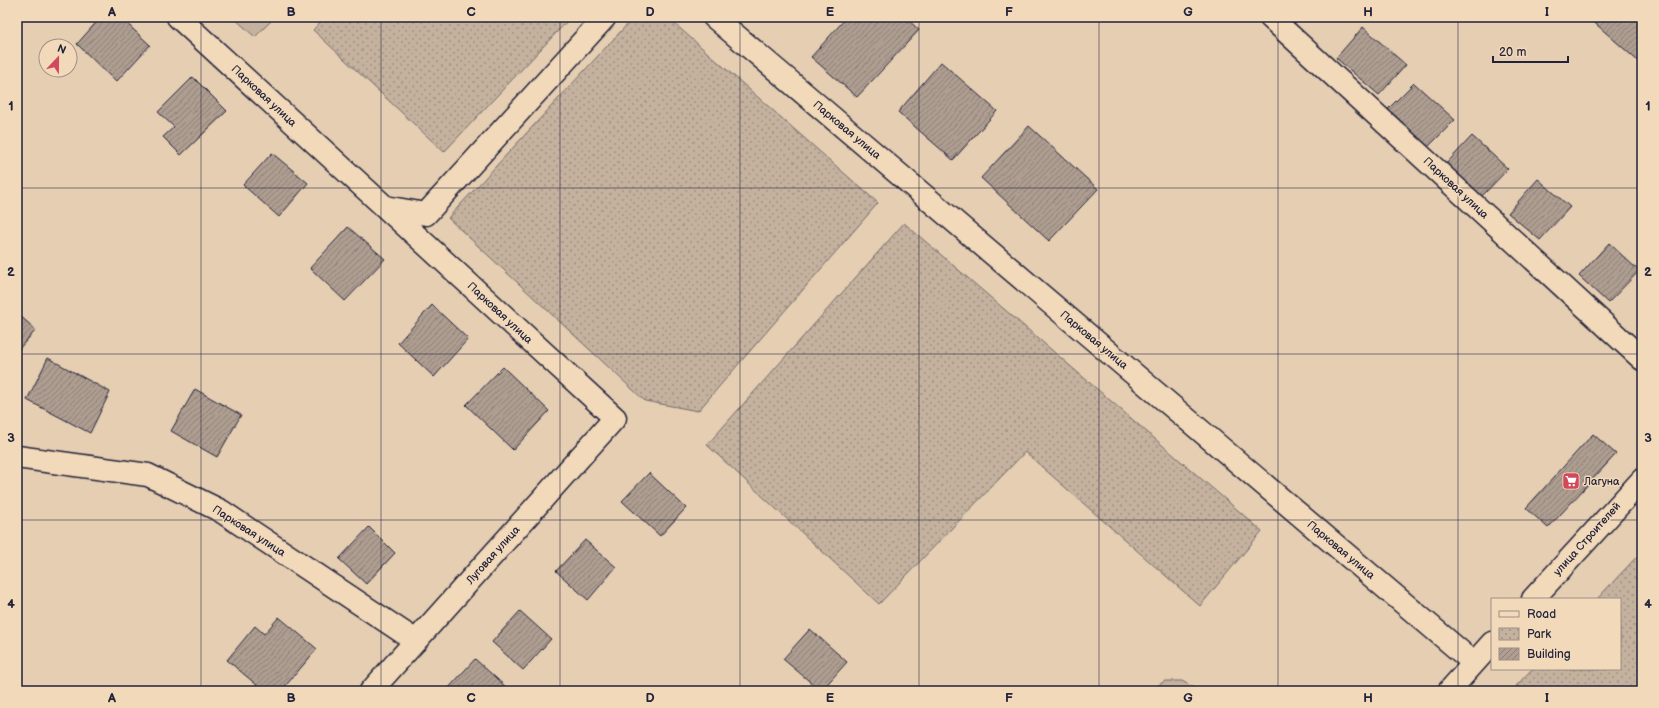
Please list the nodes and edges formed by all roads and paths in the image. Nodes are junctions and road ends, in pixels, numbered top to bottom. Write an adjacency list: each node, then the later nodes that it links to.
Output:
1 (178, 17): 5 (street, Парковая улица)
2 (605, 17): 5 (street)
3 (714, 17): 13 (street, Парковая улица)
4 (1270, 17): 6 (street, Парковая улица)
5 (385, 207): 7 (street, Парковая улица)
6 (1642, 359)
7 (615, 418): 11 (street, Луговая улица)
8 (17, 457): 11 (street, Парковая улица)
9 (1642, 480): 10 (street, улица Строителей)
10 (1534, 598)
11 (416, 641): 14 (street, Луговая улица)
12 (1491, 644): 13 (street)
13 (1474, 663): 15 (street)
14 (371, 691)
15 (1448, 691)

